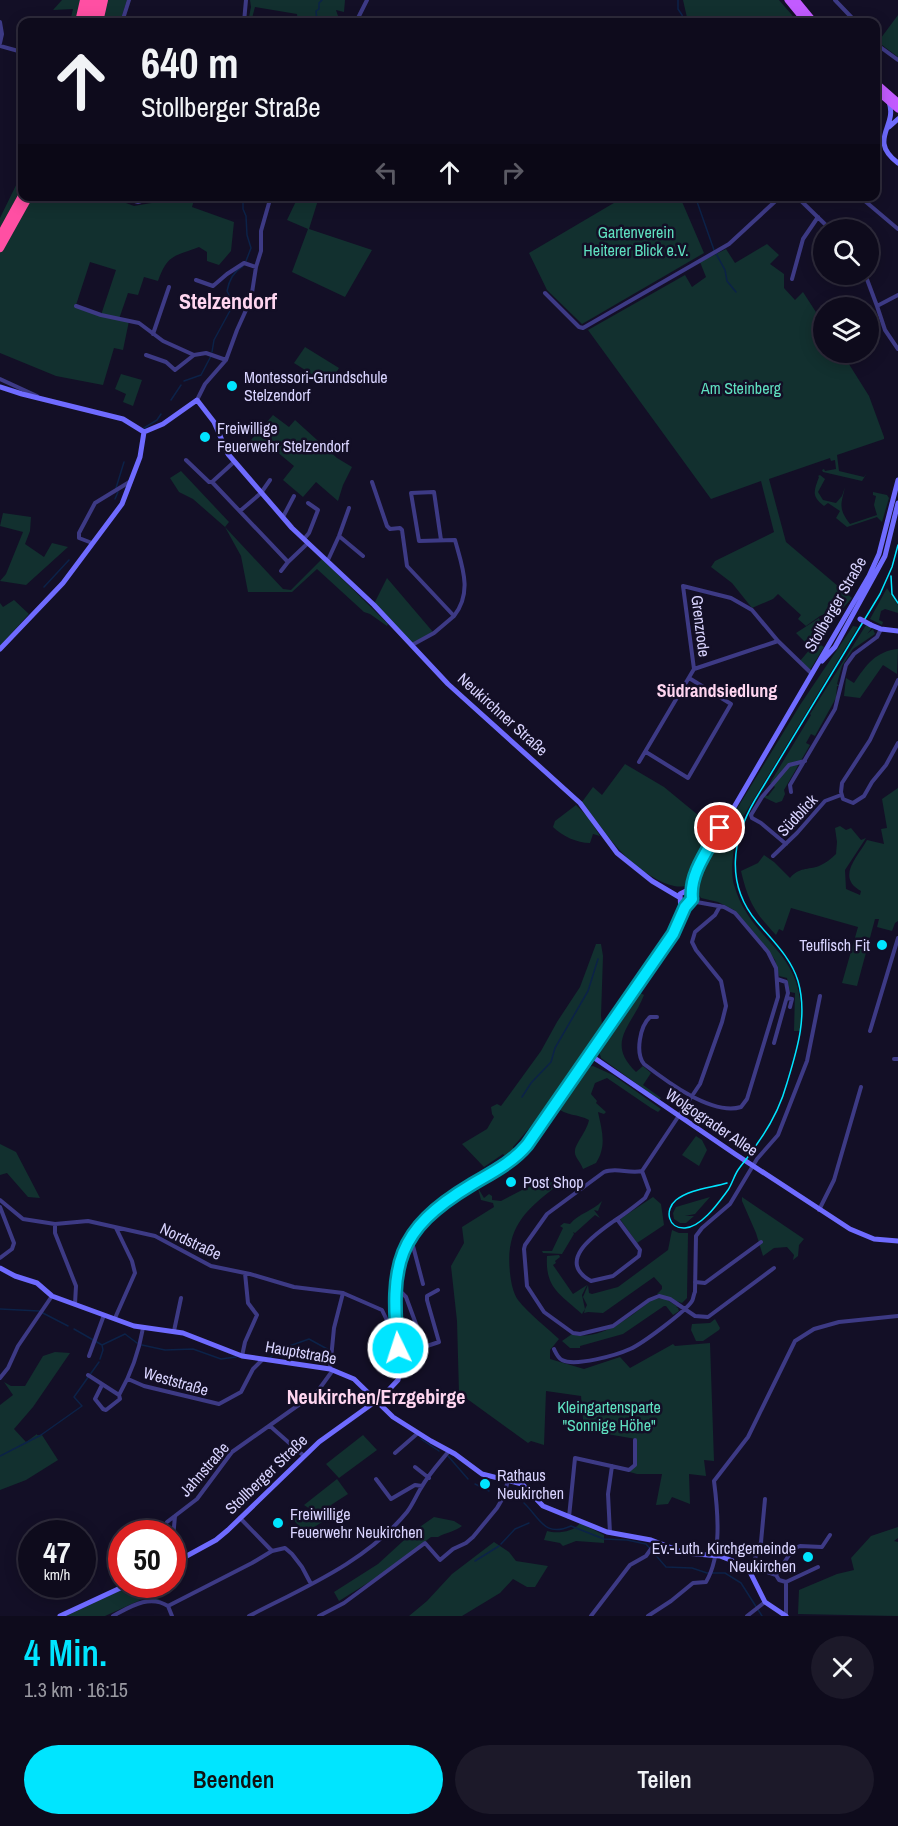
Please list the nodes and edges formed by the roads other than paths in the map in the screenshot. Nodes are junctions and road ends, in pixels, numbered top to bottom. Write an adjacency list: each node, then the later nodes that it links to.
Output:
1 (84, 0): 11 (highway)
2 (91, 0): 12 (highway)
3 (97, 0): 13 (highway)
4 (104, 0): 14 (highway)
5 (129, 0): 15 (street)
6 (246, 0): 16 (street)
7 (367, 0): 17 (street)
8 (788, 0): 18 (main road)
9 (796, 0): 19 (main road)
10 (836, 0): 20 (street)
11 (80, 18)
12 (87, 18)
13 (93, 18)
14 (100, 18)
15 (123, 18)
16 (244, 18)
17 (358, 18)
18 (803, 18)
19 (811, 18)
20 (852, 18)
21 (0, 22): 22 (street)
22 (0, 45): 24 (street)
23 (880, 47): 25 (street)
24 (18, 51)
25 (898, 60)
26 (880, 86): 29 (main road)
27 (880, 94): 28 (main road)
28 (888, 101): 30 (main road); 32 (main road)
29 (898, 102)
30 (898, 110)
31 (898, 119): 32 (main road)
32 (886, 131): 33 (main road)
33 (898, 163)
34 (19, 201): 42 (highway)
35 (26, 201): 43 (highway)
36 (269, 201): 44 (street)
37 (776, 201): 48 (street)
38 (801, 201): 40 (street)
39 (865, 201): 41 (street)
40 (818, 217): 45 (street)
41 (898, 229)
42 (0, 236)
43 (0, 248)
44 (256, 267): 46 (street); 57 (street)
45 (792, 279)
46 (196, 280)
47 (169, 287): 53 (street)
48 (545, 293)
49 (898, 295): 50 (street)
50 (879, 305)
51 (76, 306): 53 (street)
52 (879, 312): 54 (street)
53 (153, 335): 56 (street)
54 (898, 349)
55 (146, 355): 56 (street)
56 (194, 355): 57 (street)
57 (226, 360): 61 (street)
58 (0, 379): 60 (street)
59 (0, 387): 60 (main road)
60 (40, 398): 62 (main road)
61 (197, 400): 62 (main road); 64 (main road, Neukirchner Straße)
62 (144, 432): 67 (main road)
63 (186, 460): 68 (street)
64 (234, 462): 68 (street); 71 (main road, Neukirchner Straße)
65 (270, 480): 71 (street)
66 (898, 480): 70 (main road, Stollberger Straße)
67 (131, 481): 81 (main road); 81 (street)
68 (212, 482): 76 (street)
69 (372, 482): 87 (street)
70 (897, 492): 86 (main road, Stollberger Straße)
71 (261, 493): 76 (street); 77 (main road, Neukirchner Straße)
72 (294, 496): 77 (street)
73 (308, 503): 80 (street)
74 (898, 503): 86 (main road, Stollberger Straße)
75 (349, 508): 78 (street)
76 (240, 511): 84 (street)
77 (282, 517): 80 (main road, Neukirchner Straße)
78 (339, 536): 82 (street); 83 (street)
79 (441, 540): 79 (street); 87 (street)
80 (306, 541): 83 (main road, Neukirchner Straße); 84 (street)
81 (92, 543): 92 (main road)
82 (363, 556)
83 (327, 560): 91 (main road, Neukirchner Straße)
84 (288, 562): 85 (street)
85 (280, 571)
86 (851, 614): 88 (main road, bridge); 94 (main road, Stollberger Straße)
87 (454, 616): 91 (street)
88 (881, 629): 89 (main road); 99 (street)
89 (898, 631)
90 (778, 641): 93 (street); 93 (street, Grenzrode); 94 (street)
91 (411, 646): 105 (main road, Neukirchner Straße)
92 (0, 649)
93 (694, 669): 95 (street)
94 (812, 672): 105 (main road, Stollberger Straße)
95 (689, 678): 98 (street); 98 (street)
96 (898, 680): 102 (street)
97 (898, 743): 102 (street)
98 (646, 752): 100 (street)
99 (806, 761): 101 (street); 103 (street)
100 (639, 762)
101 (791, 792)
102 (841, 795): 103 (street, Südblick)
103 (786, 844): 104 (street, Südblick)
104 (773, 856)
105 (686, 897): 106 (street); 117 (main road, Stollberger Straße)
106 (720, 906): 110 (street); 119 (street)
107 (898, 938): 108 (street)
108 (891, 958): 109 (street); 115 (street)
109 (898, 959)
110 (777, 979): 112 (street); 119 (street)
111 (820, 996): 121 (street)
112 (787, 998): 113 (street); 116 (street)
113 (790, 1007)
114 (657, 1017): 119 (street)
115 (870, 1031)
116 (774, 1043)
117 (591, 1055): 120 (main road, Wolgograder Allee); 129 (main road, Stollberger Straße)
118 (861, 1087): 125 (street)
119 (692, 1096): 120 (street)
120 (679, 1116): 121 (main road, Wolgograder Allee); 122 (street)
121 (753, 1166): 125 (main road, Wolgograder Allee); 136 (street)
122 (642, 1171): 126 (street); 144 (street)
123 (0, 1200): 127 (street, Nordstraße)
124 (0, 1207): 132 (street)
125 (819, 1210): 130 (main road, Wolgograder Allee)
126 (617, 1219): 126 (street)
127 (55, 1224): 128 (street, Nordstraße); 143 (street)
128 (116, 1227): 135 (street, Nordstraße); 147 (street)
129 (409, 1240): 137 (street); 139 (main road, Stollberger Straße)
130 (898, 1241)
131 (760, 1242): 136 (street)
132 (0, 1258)
133 (0, 1268): 141 (main road, Hauptstraße)
134 (774, 1268): 144 (street)
135 (245, 1273): 140 (street, Nordstraße); 153 (street)
136 (695, 1282): 144 (street)
137 (423, 1284)
138 (438, 1290): 139 (street)
139 (395, 1291): 150 (main road, Stollberger Straße)
140 (343, 1293): 150 (street, Nordstraße); 155 (street)
141 (52, 1296): 143 (main road, Hauptstraße); 157 (street)
142 (181, 1298): 149 (street)
143 (75, 1304): 145 (main road, Hauptstraße)
144 (684, 1310): 151 (street)
145 (105, 1314): 147 (main road, Hauptstraße); 152 (street)
146 (898, 1316): 184 (street)
147 (115, 1318): 148 (main road, Hauptstraße)
148 (143, 1328): 149 (main road, Hauptstraße); 158 (street)
149 (174, 1331): 153 (main road, Hauptstraße)
150 (396, 1336): 161 (main road, Stollberger Straße)
151 (554, 1349)
152 (89, 1356)
153 (242, 1356): 154 (main road, Hauptstraße)
154 (262, 1360): 155 (main road, Hauptstraße); 158 (street, Weststraße)
155 (332, 1369): 161 (main road, Hauptstraße); 162 (street, Jahnstraße)
156 (89, 1376): 159 (street)
157 (0, 1378)
158 (128, 1379): 160 (street)
159 (102, 1385): 160 (street); 160 (street)
160 (119, 1395)
161 (377, 1400): 163 (main road, Hauptstraße); 167 (main road, Stollberger Straße)
162 (270, 1426): 167 (street); 175 (street, Jahnstraße)
163 (418, 1433): 165 (main road, Hauptstraße); 166 (street)
164 (635, 1440): 168 (street)
165 (449, 1450): 170 (street); 172 (main road, Hauptstraße)
166 (395, 1453)
167 (304, 1456): 177 (main road, Stollberger Straße)
168 (612, 1466): 176 (street); 180 (street)
169 (415, 1467): 170 (street)
170 (429, 1478): 173 (street)
171 (376, 1479): 173 (street)
172 (508, 1480): 176 (main road, Hauptstraße); 200 (street)
173 (422, 1486): 190 (street)
174 (765, 1499): 187 (street)
175 (176, 1516): 178 (street, Jahnstraße); 179 (street, Jahnstraße)
176 (569, 1517): 180 (main road, Hauptstraße)
177 (240, 1518): 183 (street); 185 (main road, Stollberger Straße)
178 (170, 1520)
179 (175, 1520)
180 (610, 1533): 182 (main road, Hauptstraße)
181 (830, 1535): 188 (street)
182 (653, 1548): 184 (main road, Hauptstraße); 194 (street)
183 (272, 1551): 190 (street); 193 (street)
184 (715, 1555): 187 (main road, Hauptstraße); 201 (street)
185 (186, 1556)
186 (818, 1567): 189 (street)
187 (751, 1570): 188 (street); 192 (main road)
188 (776, 1575): 189 (street)
189 (786, 1582): 195 (street)
190 (311, 1584): 199 (street)
191 (108, 1594): 196 (main road)
192 (765, 1602): 195 (main road); 202 (street)
193 (168, 1606): 197 (street); 198 (street)
194 (592, 1615)
195 (786, 1615)
196 (60, 1616)
197 (113, 1616)
198 (172, 1616)
199 (249, 1616)
200 (319, 1616)
201 (648, 1616)
202 (747, 1616)

